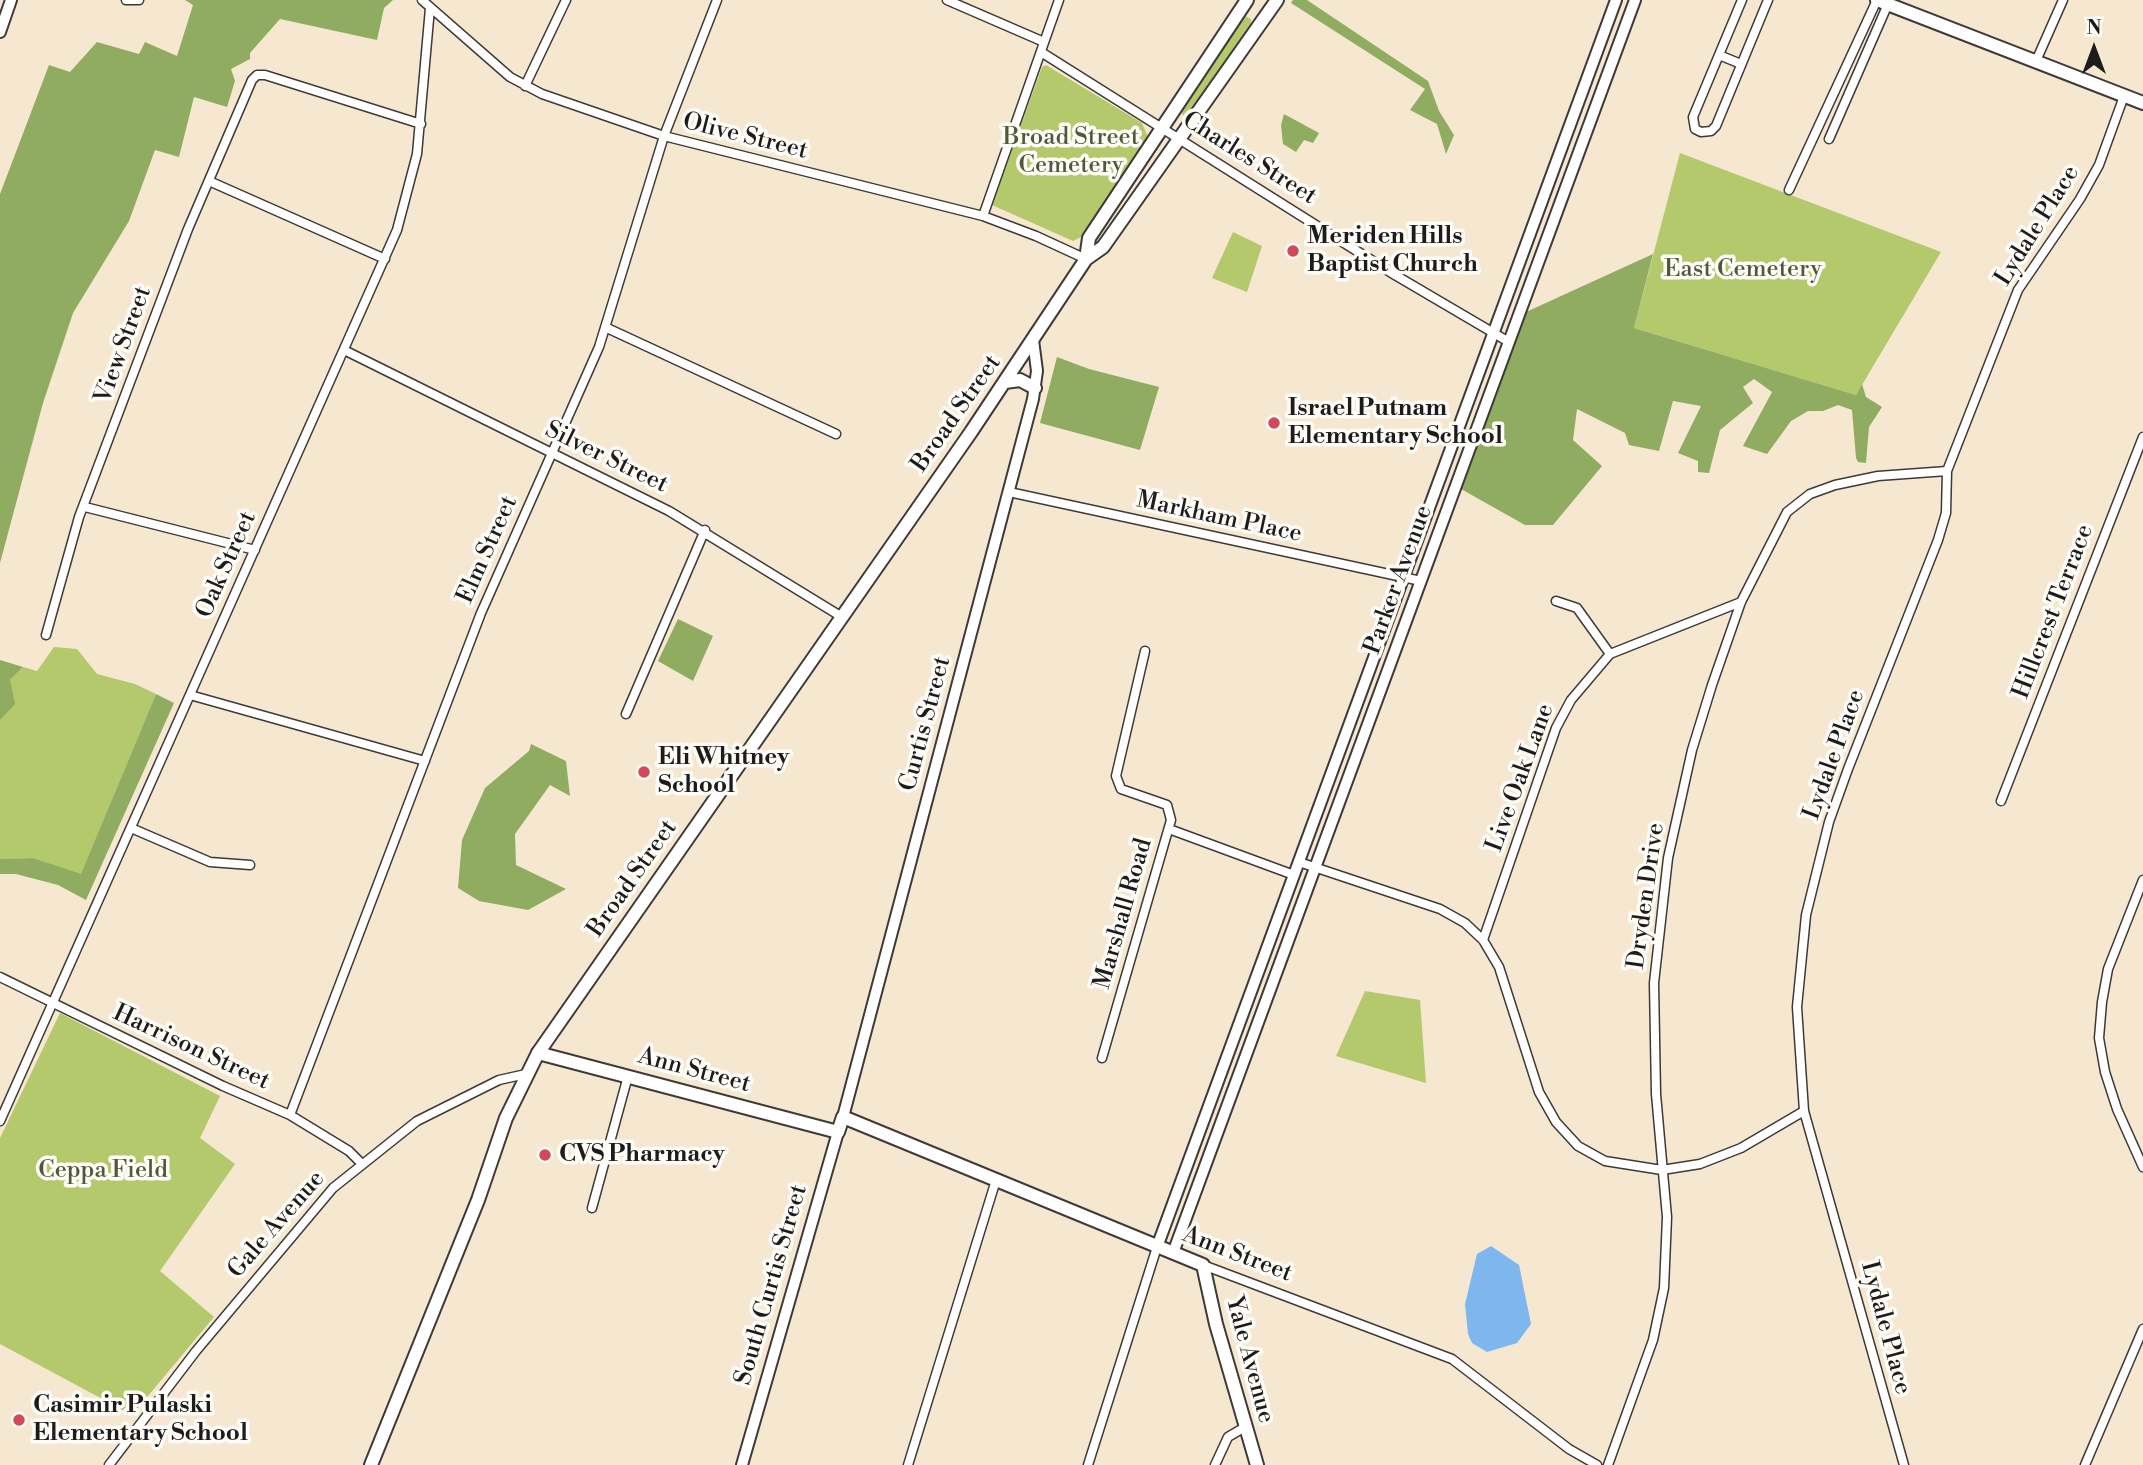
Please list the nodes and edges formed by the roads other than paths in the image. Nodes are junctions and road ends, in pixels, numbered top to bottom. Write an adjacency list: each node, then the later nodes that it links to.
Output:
1 (11, 0): 19 (street)
2 (126, 0): 3 (street)
3 (139, 0)
4 (422, 0): 17 (street, Olive Street)
5 (566, 0): 25 (street)
6 (717, 0): 32 (street, Elm Street)
7 (947, 0): 20 (street)
8 (1059, 0): 20 (street)
9 (1248, 0): 18 (main road); 31 (main road, Broad Street)
10 (1277, 0): 18 (main road, Broad Street)
11 (1616, 0): 35 (street, Parker Avenue)
12 (1635, 0): 37 (street, Parker Avenue)
13 (1742, 0): 22 (street)
14 (1768, 0): 24 (street)
15 (2063, 0): 23 (street)
16 (1889, 3): 23 (main road); 28 (street); 29 (street)
17 (430, 8): 25 (street, Olive Street); 30 (street, Oak Street)
18 (1268, 13): 33 (main road, Broad Street)
19 (0, 32)
20 (1044, 41): 21 (street)
21 (1041, 52): 31 (street, Charles Street); 39 (street)
22 (1719, 55): 24 (street); 24 (street)
23 (2036, 61): 26 (main road)
24 (1741, 64)
25 (525, 86): 32 (street, Olive Street)
26 (2124, 96): 27 (main road); 54 (street, Lydale Place)
27 (2143, 103)
28 (1829, 105): 29 (street); 38 (street)
29 (1842, 110): 34 (street)
30 (421, 124): 36 (street, View Street); 40 (street, Oak Street)
31 (1162, 127): 33 (street, Charles Street); 41 (main road, Broad Street)
32 (664, 136): 39 (street, Olive Street); 42 (street, Elm Street)
33 (1179, 138): 41 (main road, Broad Street); 43 (street, Charles Street)
34 (1829, 139)
35 (1551, 177): 37 (street); 43 (street, Parker Avenue)
36 (209, 181): 40 (street); 56 (street, View Street)
37 (1567, 183): 45 (street, Parker Avenue)
38 (1789, 190)
39 (983, 216): 41 (street, Olive Street)
40 (385, 259): 46 (street, Oak Street)
41 (1086, 259): 44 (main road, Broad Street)
42 (607, 328): 49 (street); 53 (street, Elm Street)
43 (1493, 335): 45 (street, Charles Street); 51 (street, Parker Avenue)
44 (1033, 340): 47 (main road, Broad Street); 48 (street, Curtis Street)
45 (1509, 341): 52 (street, Parker Avenue)
46 (344, 350): 53 (street, Silver Street); 58 (street, Oak Street)
47 (1005, 382): 48 (main road); 63 (main road, Broad Street)
48 (1035, 388): 55 (street, Curtis Street)
49 (836, 434)
50 (2143, 437): 72 (street, Hillcrest Terrace)
51 (1453, 445): 52 (street); 59 (street, Parker Avenue)
52 (1469, 451): 60 (street, Parker Avenue)
53 (552, 452): 57 (street, Silver Street); 71 (street, Elm Street)
54 (1947, 471): 62 (street, Dryden Drive); 90 (street, Lydale Place)
55 (1009, 492): 59 (street, Markham Place); 92 (street, Curtis Street)
56 (85, 507): 58 (street); 64 (street, View Street)
57 (705, 530): 63 (street, Silver Street); 68 (street)
58 (254, 550): 67 (street, Oak Street)
59 (1404, 578): 60 (street, Markham Place); 69 (street, Parker Avenue)
60 (1421, 582): 70 (street, Parker Avenue)
61 (1556, 601): 66 (street)
62 (1741, 602): 66 (street, Live Oak Lane); 98 (street, Dryden Drive)
63 (842, 617): 85 (main road, Broad Street)
64 (46, 635)
65 (1145, 651): 74 (street)
66 (1610, 654): 80 (street, Live Oak Lane)
67 (190, 695): 71 (street); 73 (street, Oak Street)
68 (626, 714)
69 (1352, 718): 70 (street); 75 (street, Parker Avenue)
70 (1368, 724): 77 (street, Parker Avenue)
71 (425, 761): 91 (street, Elm Street)
72 (2001, 800)
73 (131, 828): 76 (street); 84 (street, Oak Street)
74 (1170, 829): 78 (street, Marshall Road); 86 (street, Marshall Road)
75 (1299, 862): 77 (street); 78 (street, Parker Avenue)
76 (250, 865)
77 (1316, 867): 80 (street); 83 (street, Parker Avenue)
78 (1294, 875): 82 (street, Parker Avenue)
79 (2143, 880): 97 (street)
80 (1483, 940): 98 (street)
81 (0, 977): 84 (street, Harrison Street)
82 (1253, 988): 83 (street); 89 (street, Parker Avenue)
83 (1269, 994): 93 (street, Parker Avenue)
84 (53, 1004): 91 (street, Harrison Street); 94 (street, Oak Street)
85 (538, 1052): 87 (main road, Broad Street); 88 (main road, Ann Street)
86 (1102, 1058)
87 (526, 1074): 96 (street, Gale Avenue); 107 (main road, Broad Street)
88 (628, 1076): 95 (main road, Ann Street); 100 (street)
89 (1208, 1111): 93 (street); 101 (street, Parker Avenue)
90 (1804, 1111): 98 (street); 115 (street, Lydale Place)
91 (290, 1115): 96 (street, Harrison Street)
92 (843, 1117): 95 (main road, South Curtis Street); 99 (main road, Ann Street)
93 (1224, 1117): 102 (street, Parker Avenue)
94 (0, 1121)
95 (838, 1132): 108 (street, South Curtis Street)
96 (361, 1163): 106 (street, Gale Avenue)
97 (2143, 1167)
98 (1662, 1170): 114 (street, Dryden Drive)
99 (996, 1180): 101 (main road, Ann Street); 109 (street)
100 (592, 1208)
101 (1157, 1247): 102 (main road, Ann Street); 110 (street)
102 (1173, 1253): 103 (main road, Ann Street)
103 (1203, 1265): 105 (main road, Yale Avenue); 113 (street, Ann Street)
104 (2143, 1329): 116 (street)
105 (1245, 1427): 111 (street); 112 (main road, Yale Avenue)
106 (109, 1465)
107 (371, 1465)
108 (742, 1465)
109 (908, 1465)
110 (1088, 1465)
111 (1214, 1465)
112 (1257, 1465)
113 (1597, 1465)
114 (1608, 1465)
115 (1904, 1465)
116 (2085, 1465)

